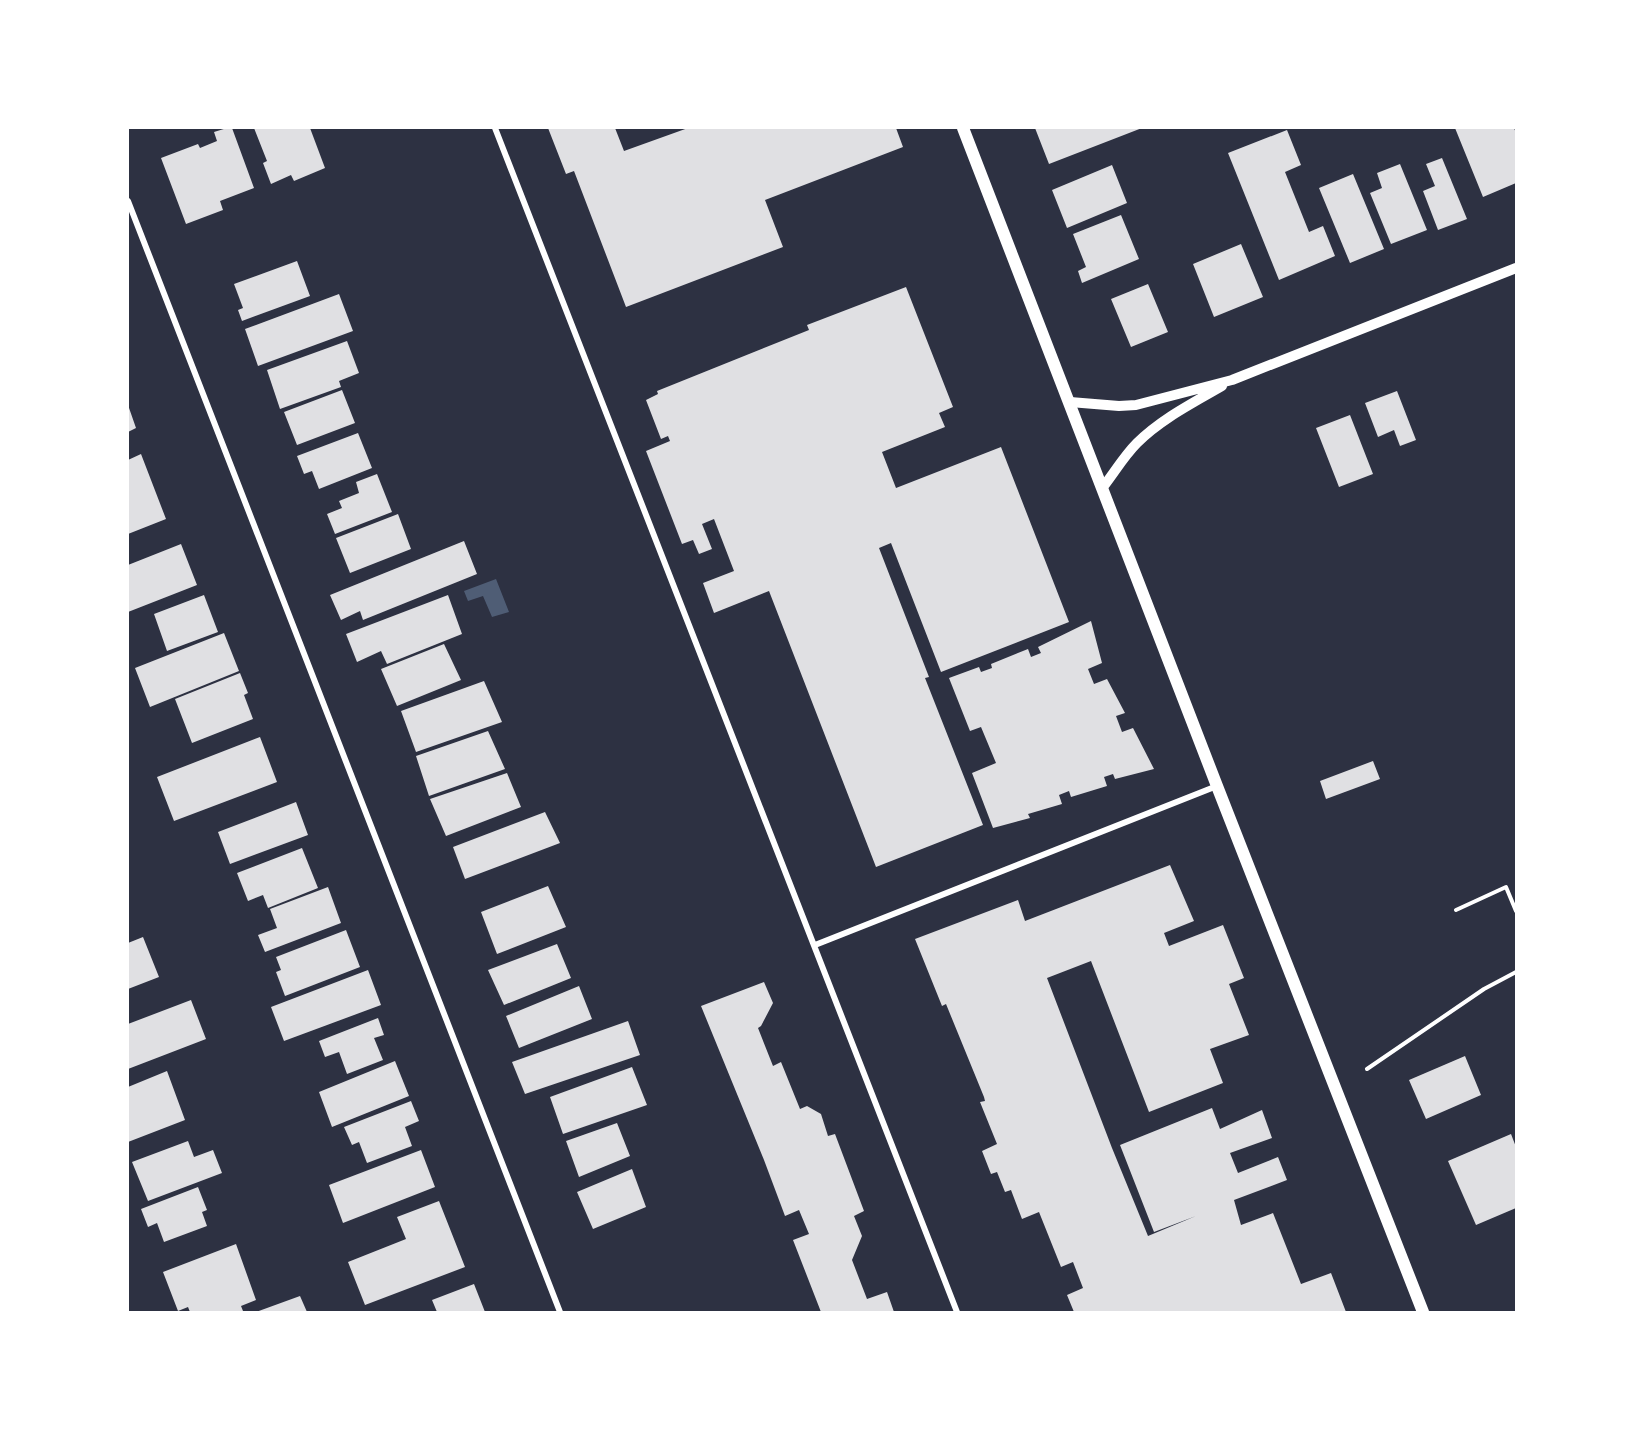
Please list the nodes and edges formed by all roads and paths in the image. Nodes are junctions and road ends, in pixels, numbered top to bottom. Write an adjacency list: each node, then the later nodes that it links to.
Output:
1 (495, 128): 11 (street)
2 (963, 128): 6 (main road)
3 (128, 201): 14 (street)
4 (1516, 267): 5 (street)
5 (1232, 380): 6 (street); 7 (street)
6 (1070, 402): 7 (main road)
7 (1103, 487): 8 (main road)
8 (1217, 786): 11 (street); 16 (main road)
9 (1456, 910): 10 (path)
10 (1516, 911)
11 (815, 945): 15 (street)
12 (1516, 972): 13 (path)
13 (1367, 1069)
14 (560, 1312)
15 (957, 1312)
16 (1423, 1312)

